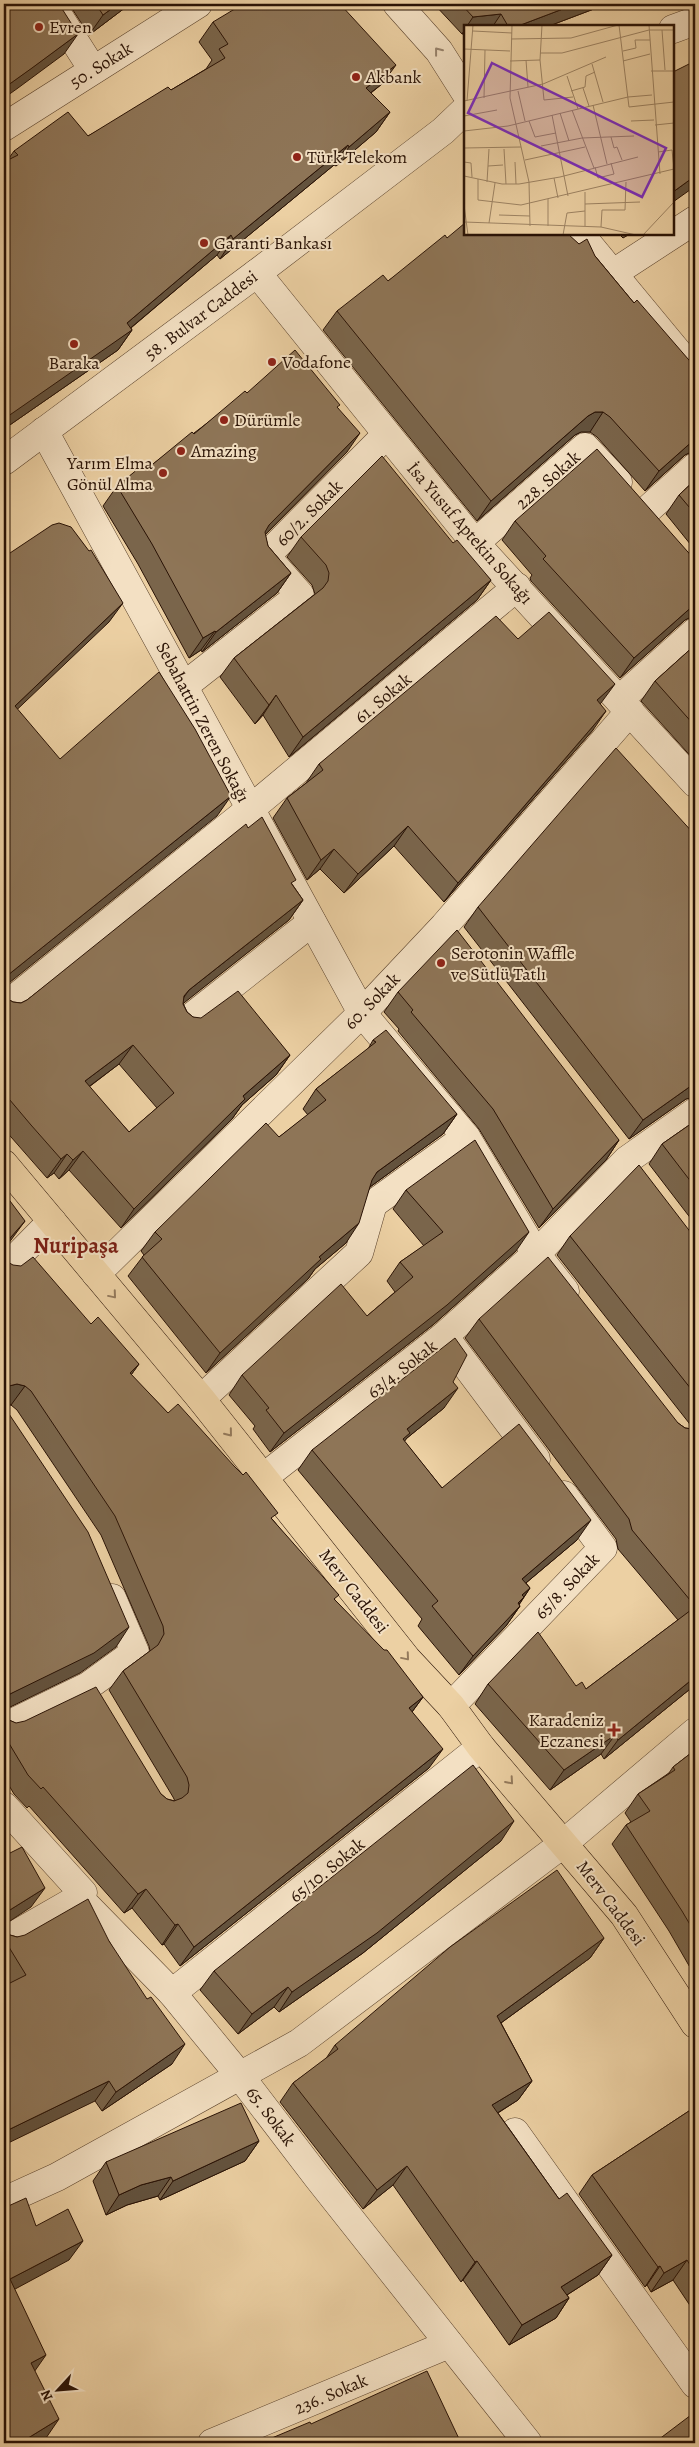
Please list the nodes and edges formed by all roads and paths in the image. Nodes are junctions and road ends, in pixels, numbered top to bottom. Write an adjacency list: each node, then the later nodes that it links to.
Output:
1 (51, 4): 6 (street)
2 (198, 4): 6 (street, 50. Sokak)
3 (397, 4): 7 (street, one-way to 3)
4 (695, 21): 5 (street)
5 (674, 29)
6 (93, 70): 9 (street, 50. Sokak)
7 (464, 90)
8 (464, 111): 14 (street, 58. Bulvar Caddesi)
9 (4, 127)
10 (695, 220): 11 (street)
11 (674, 234)
12 (581, 235): 15 (street)
13 (672, 235): 15 (street)
14 (257, 273): 17 (street, 58. Bulvar Caddesi); 18 (street, İsa Yusuf Aptekin Sokağı)
15 (612, 274): 16 (street)
16 (695, 373)
17 (44, 431): 19 (street, 58. Bulvar Caddesi); 26 (street, Sebahattin Zeren Sokağı)
18 (386, 435): 23 (street, İsa Yusuf Aptekin Sokağı); 26 (street, 60/2. Sokak)
19 (4, 460)
20 (695, 467): 21 (street)
21 (644, 512): 22 (street, 228. Sokak); 23 (street, 228. Sokak)
22 (664, 534)
23 (476, 543): 24 (street, İsa Yusuf Aptekin Sokağı)
24 (517, 587): 27 (street, İsa Yusuf Aptekin Sokağı); 29 (street, 61. Sokak)
25 (695, 632): 27 (street)
26 (184, 686): 29 (street, Sebahattin Zeren Sokağı)
27 (624, 706): 28 (street, İsa Yusuf Aptekin Sokağı); 31 (street, 60. Sokak)
28 (695, 783)
29 (249, 810): 30 (street, Sebahattin Zeren Sokağı); 33 (street, 61. Sokak)
30 (312, 922): 34 (street, Sebahattin Zeren Sokağı); 35 (street)
31 (444, 926): 32 (street); 34 (street, 60. Sokak)
32 (462, 949)
33 (4, 1007)
34 (362, 1013): 37 (street, Sebahattin Zeren Sokağı); 45 (street, 60. Sokak)
35 (185, 1022)
36 (695, 1112): 39 (street, 63/4. Sokak)
37 (466, 1137): 43 (street, Sebahattin Zeren Sokağı); 48 (street)
38 (609, 1137): 39 (street)
39 (627, 1160): 41 (street); 43 (street, 63/4. Sokak)
40 (4, 1164): 42 (main road, Merv Caddesi)
41 (644, 1182)
42 (52, 1221): 44 (street); 45 (main road, Merv Caddesi)
43 (536, 1254): 46 (street, Sebahattin Zeren Sokağı); 47 (street, 63/4. Sokak)
44 (4, 1270)
45 (96, 1274): 48 (main road, Merv Caddesi, one-way to 48)
46 (579, 1308)
47 (444, 1336): 49 (street, 63/4. Sokak); 51 (street, 65/8. Sokak)
48 (201, 1399): 49 (main road, Merv Caddesi, one-way to 49)
49 (264, 1477): 51 (main road, Merv Caddesi, one-way to 51)
50 (100, 1571): 52 (street)
51 (451, 1706): 54 (main road, Merv Caddesi)
52 (4, 1727)
53 (695, 1732): 56 (street)
54 (481, 1747): 56 (main road, Merv Caddesi, one-way to 56); 59 (street, 65/10. Sokak)
55 (4, 1806): 57 (street, 65. Sokak)
56 (564, 1842): 60 (main road, Merv Caddesi); 61 (street)
57 (79, 1898): 58 (street); 59 (street, 65. Sokak)
58 (4, 1941)
59 (172, 1993): 61 (street, 65. Sokak)
60 (695, 2024)
61 (240, 2076): 63 (street); 64 (street, 65. Sokak)
62 (515, 2132): 65 (street)
63 (4, 2201)
64 (449, 2344): 66 (street, 236. Sokak); 67 (street, 65. Sokak)
65 (695, 2384)
66 (212, 2443)
67 (528, 2443)

